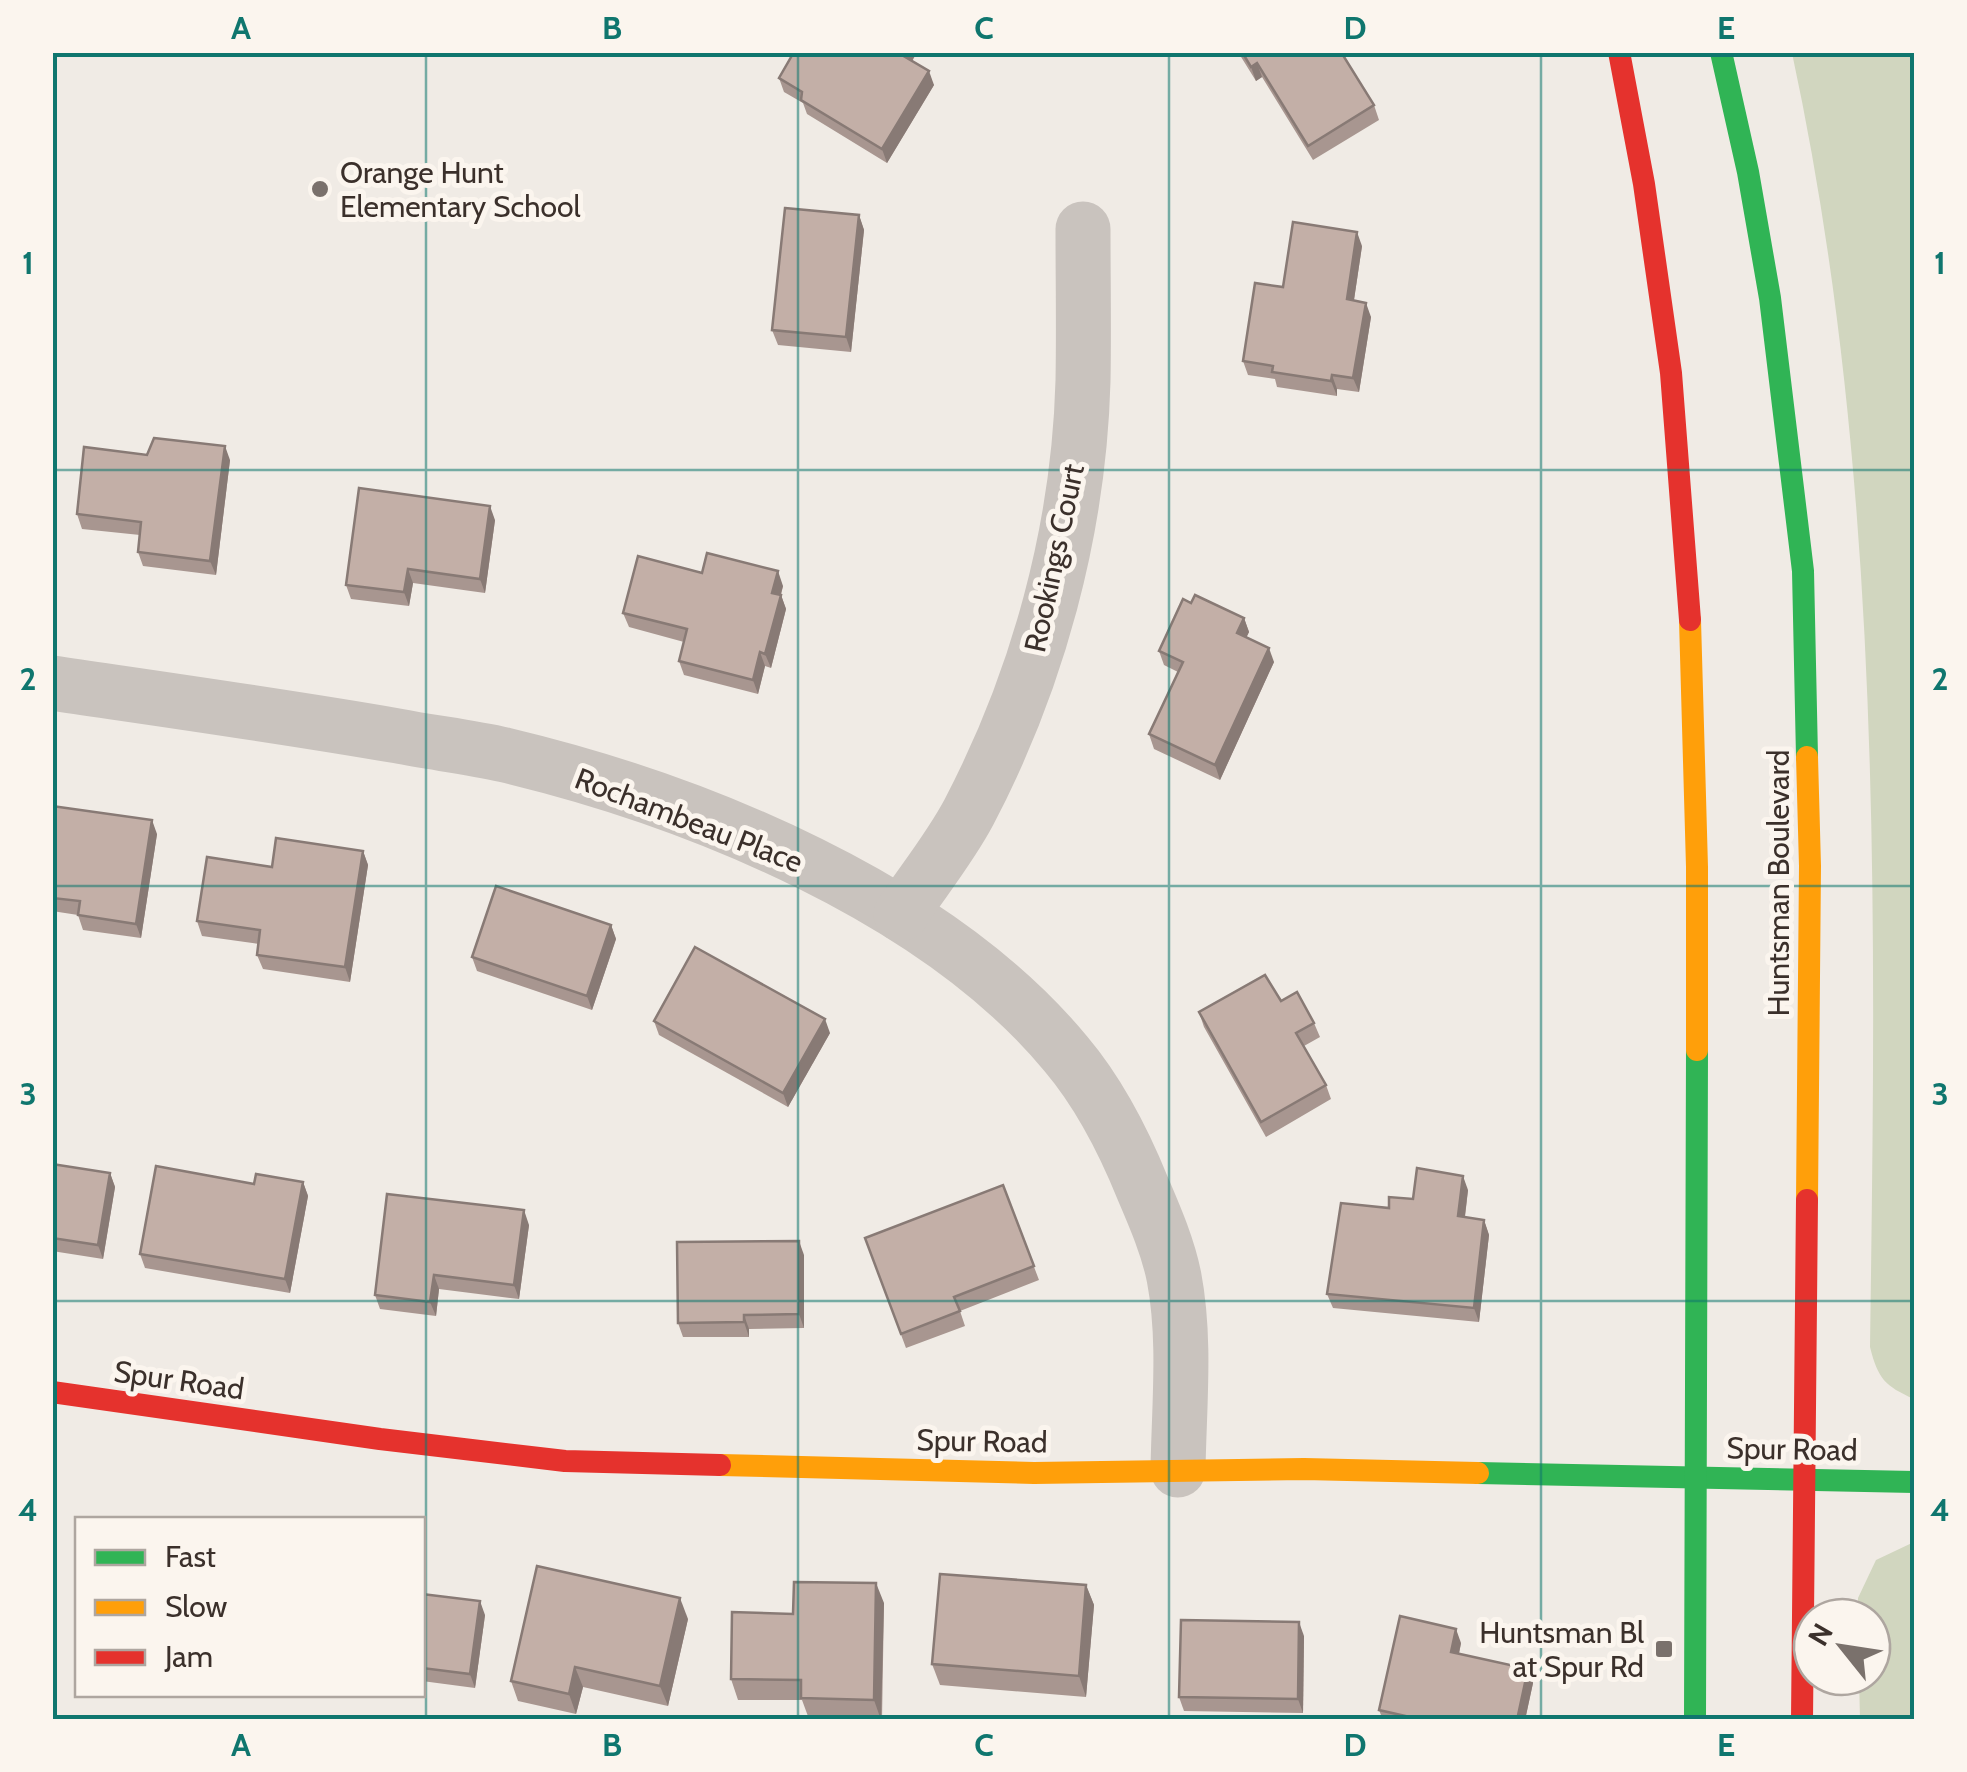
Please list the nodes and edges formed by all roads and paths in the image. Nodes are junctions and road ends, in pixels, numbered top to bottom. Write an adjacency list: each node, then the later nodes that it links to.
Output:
1 (1619, 52): 8 (street)
2 (1721, 52): 9 (street, Huntsman Boulevard)
3 (1083, 228): 5 (street, Rookings Court)
4 (52, 683): 5 (street, Rochambeau Place)
5 (901, 914): 7 (street, Rochambeau Place)
6 (52, 1392): 7 (street, Spur Road)
7 (1178, 1470): 8 (street, Spur Road)
8 (1696, 1478): 9 (street, Spur Road); 11 (street)
9 (1805, 1480): 10 (street, Spur Road); 12 (street, Huntsman Boulevard)
10 (1914, 1482)
11 (1694, 1720)
12 (1802, 1720)

